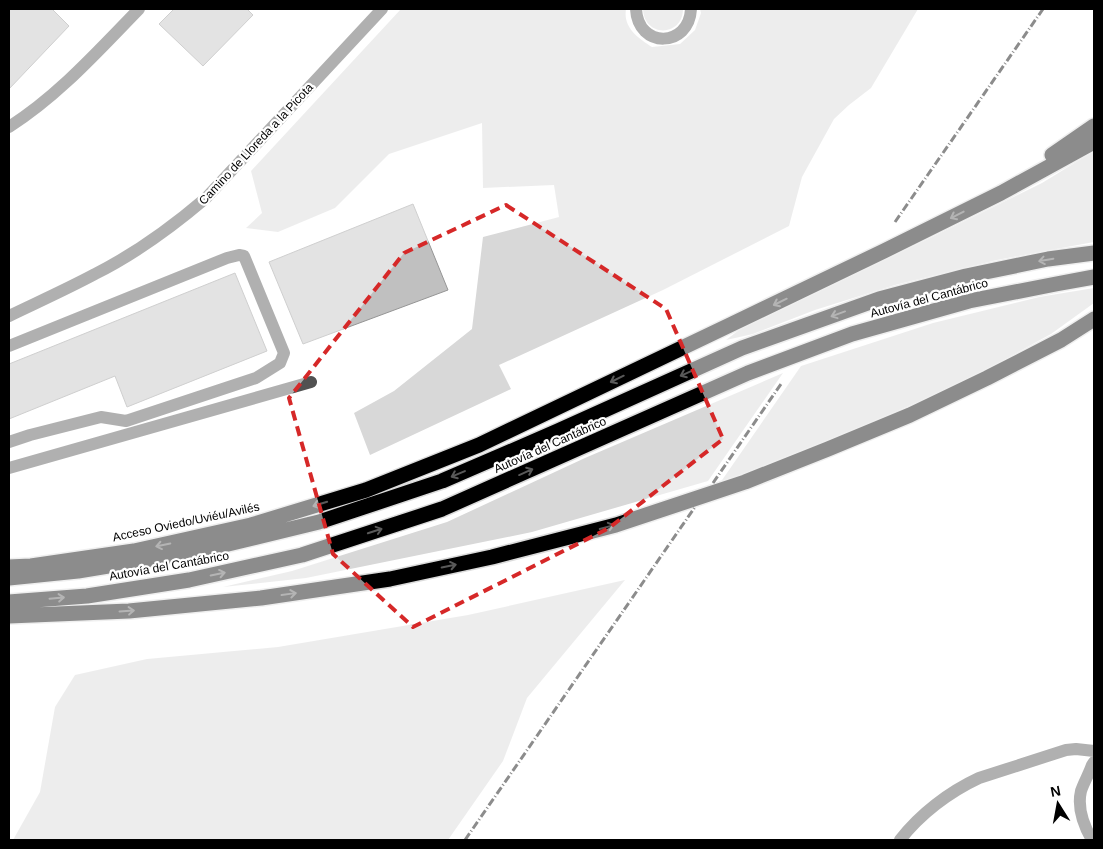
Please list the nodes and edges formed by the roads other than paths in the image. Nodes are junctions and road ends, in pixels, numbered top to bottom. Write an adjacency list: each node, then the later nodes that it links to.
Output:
1 (139, 9): 6 (street)
2 (382, 9): 11 (street, Camino de Lloreda a la Picota)
3 (636, 9): 4 (street)
4 (691, 9)
5 (1094, 126): 8 (highway)
6 (9, 127)
7 (1094, 142): 8 (highway)
8 (1001, 193): 17 (highway, Acceso Oviedo/Uviéu/Avilés, one-way to 17)
9 (1094, 252): 18 (highway, Autovía del Cantábrico, one-way to 18)
10 (1094, 277): 19 (highway, Autovía del Cantábrico, one-way to 10)
11 (9, 316)
12 (1094, 320): 20 (highway, one-way to 12)
13 (9, 346): 15 (street)
14 (311, 382): 16 (street)
15 (9, 442)
16 (9, 468)
17 (9, 567)
18 (9, 578)
19 (9, 602)
20 (9, 616)
21 (1094, 751): 23 (street)
22 (1094, 762): 24 (street)
23 (900, 840)
24 (1092, 840)

